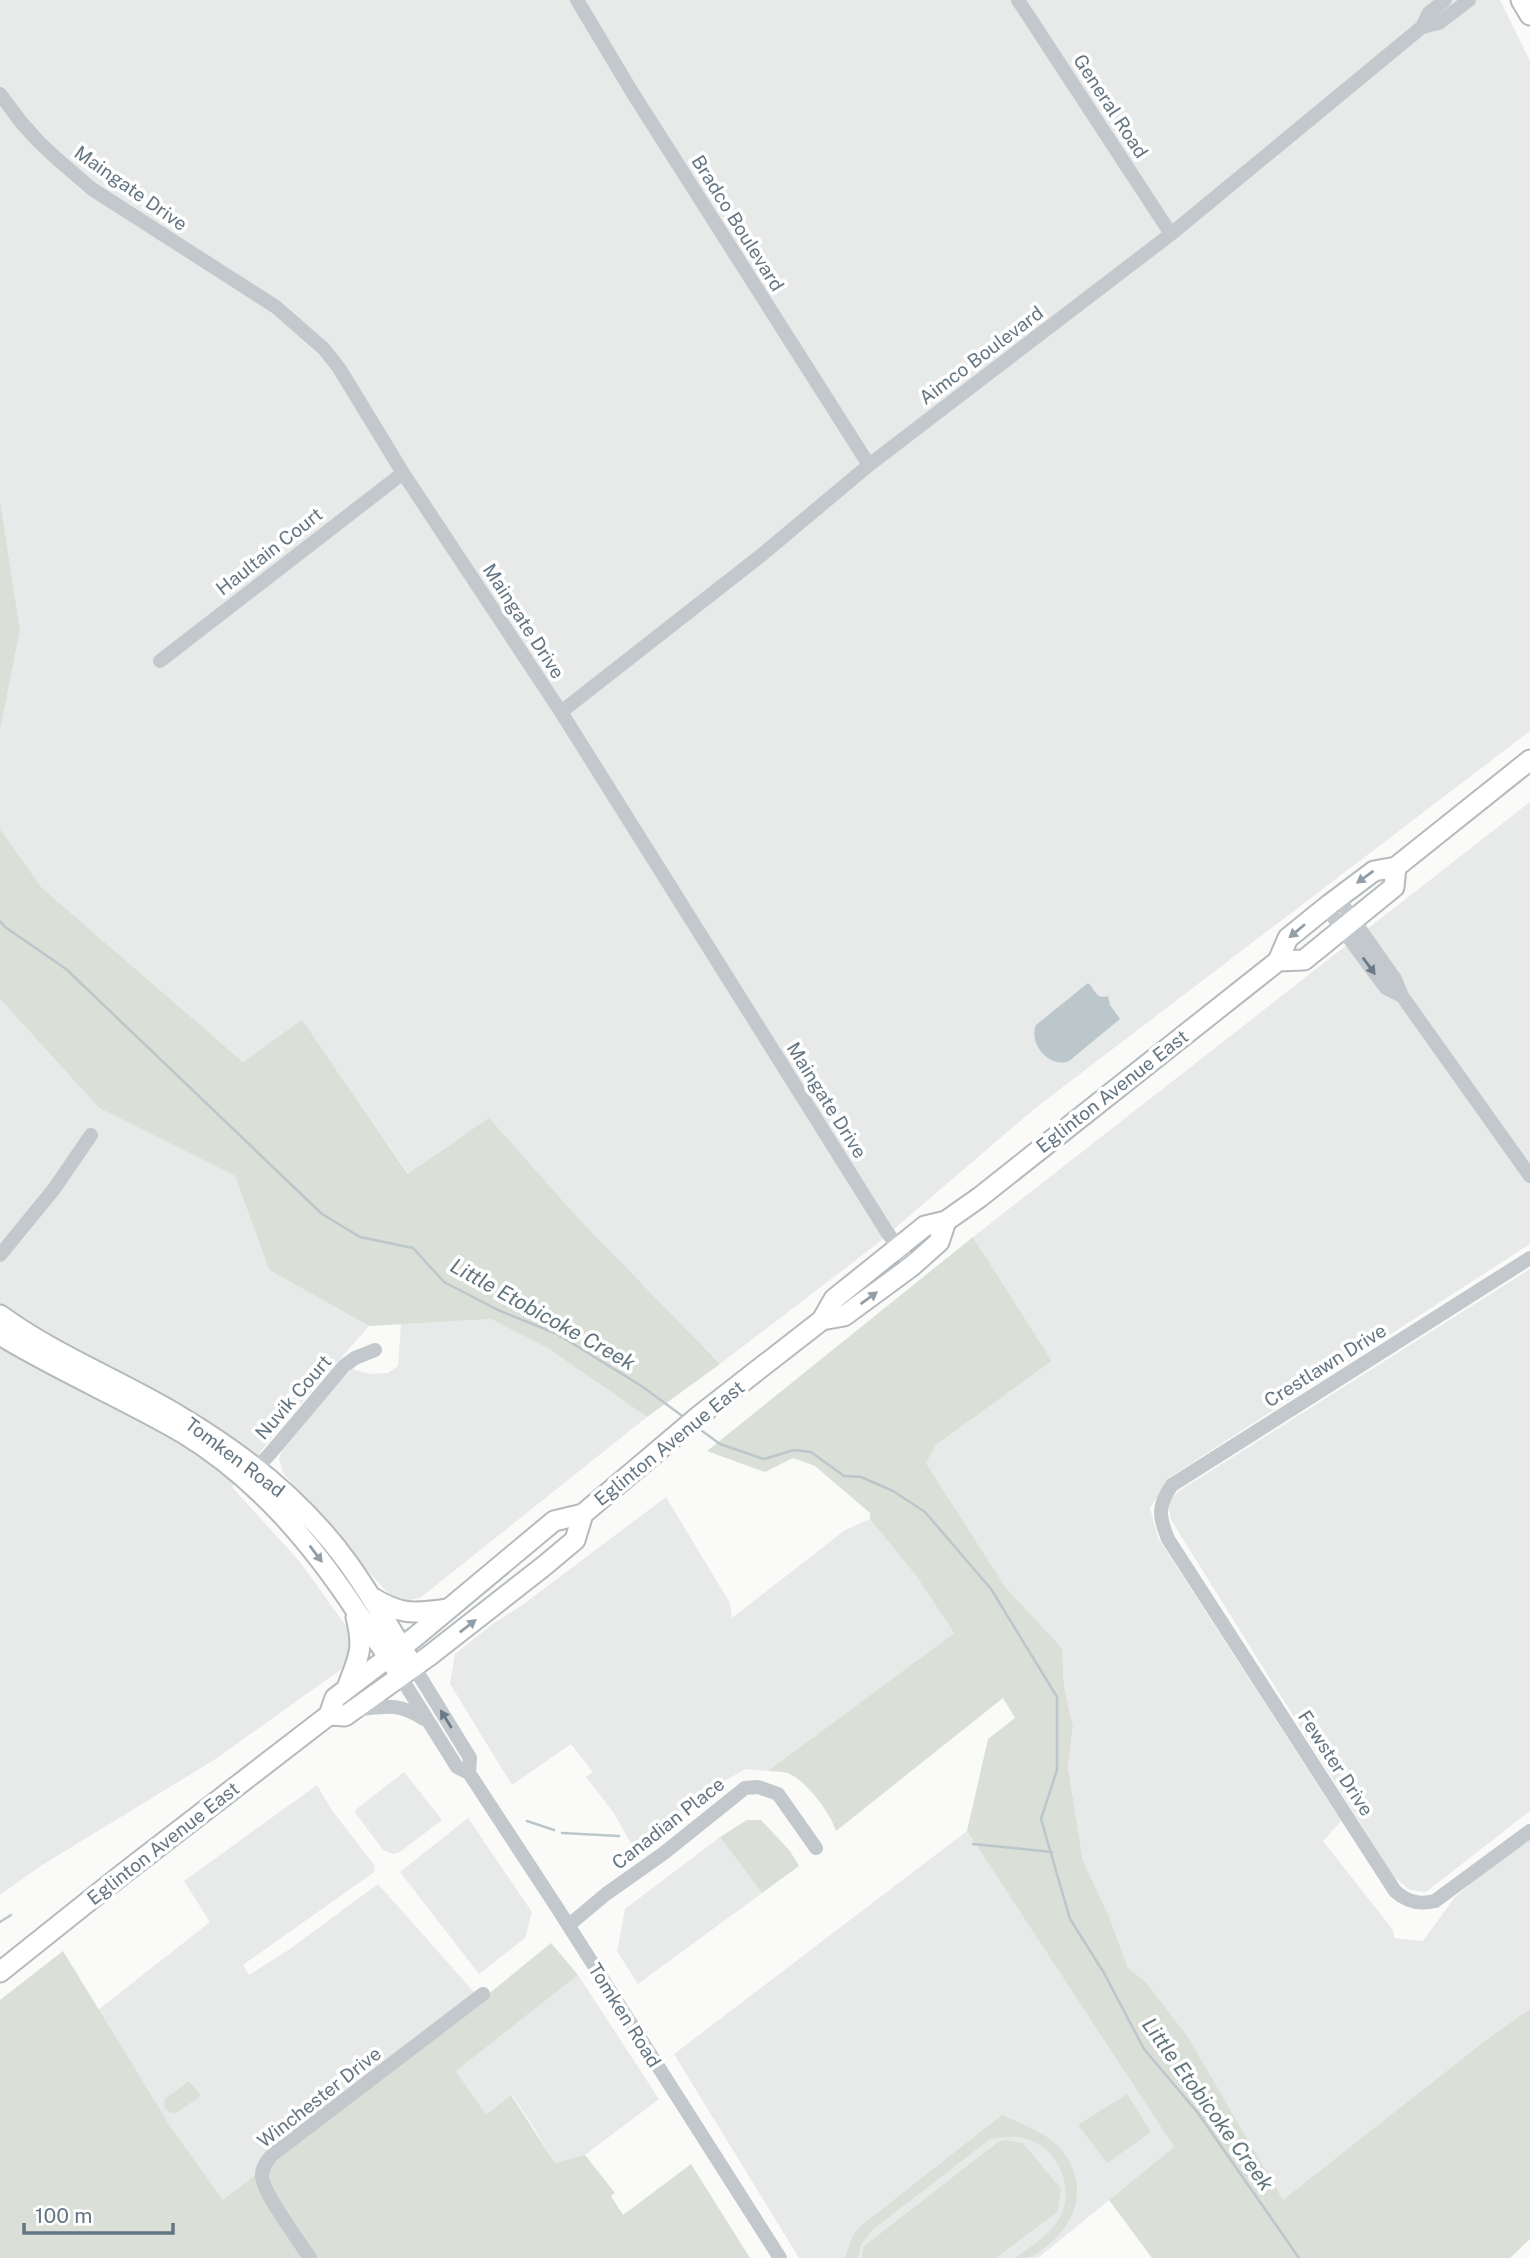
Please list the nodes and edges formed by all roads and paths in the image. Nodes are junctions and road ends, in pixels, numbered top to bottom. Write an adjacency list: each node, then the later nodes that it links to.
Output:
1 (577, 0): 10 (street, Bradco Boulevard)
2 (1018, 0): 9 (street, General Road)
3 (1445, 0): 7 (street, Aimco Boulevard)
4 (1469, 0): 7 (street, Aimco Boulevard)
5 (1521, 0): 6 (main road)
6 (1530, 15)
7 (1422, 27): 9 (street, Aimco Boulevard)
8 (0, 94): 11 (street, Maingate Drive)
9 (1171, 234): 10 (street, Aimco Boulevard)
10 (869, 465): 13 (street, Aimco Boulevard)
11 (403, 473): 12 (street, Haultain Court); 13 (street, Maingate Drive)
12 (160, 661)
13 (561, 712): 22 (street, Maingate Drive)
14 (1530, 760): 15 (main road, Eglinton Avenue East)
15 (1396, 867): 16 (main road, Eglinton Avenue East, one-way to 16); 17 (main road, Eglinton Avenue East)
16 (1332, 903): 17 (street); 18 (main road, Eglinton Avenue East, one-way to 18)
17 (1348, 925): 18 (main road, Eglinton Avenue East); 20 (street)
18 (1278, 961): 21 (main road, Eglinton Avenue East)
19 (91, 1135): 23 (street)
20 (1530, 1176)
21 (946, 1221): 22 (main road, Eglinton Avenue East); 25 (main road, Eglinton Avenue East)
22 (898, 1248): 25 (street, Maingate Drive); 27 (main road, Eglinton Avenue East)
23 (0, 1255)
24 (1530, 1258): 32 (street, Crestlawn Drive)
25 (912, 1266): 27 (main road, Eglinton Avenue East, one-way to 25)
26 (0, 1315): 30 (main road, Tomken Road)
27 (822, 1320): 31 (main road, Eglinton Avenue East)
28 (0, 1335): 30 (main road, Tomken Road)
29 (375, 1350): 30 (street, Nuvik Court)
30 (251, 1473): 33 (main road, Tomken Road)
31 (583, 1514): 34 (main road, Eglinton Avenue East); 36 (main road, Eglinton Avenue East, one-way to 31)
32 (1160, 1518): 42 (street, Fewster Drive)
33 (361, 1600): 34 (main road); 35 (main road, Tomken Road); 37 (main road)
34 (449, 1609): 35 (main road, Eglinton Avenue East)
35 (395, 1652): 36 (main road, Tomken Road); 37 (main road, Eglinton Avenue East)
36 (407, 1672): 38 (main road, Eglinton Avenue East); 40 (street, Tomken Road); 41 (street, Tomken Road, one-way to 36)
37 (346, 1689): 39 (main road, Eglinton Avenue East)
38 (352, 1711): 39 (main road, Eglinton Avenue East); 40 (street)
39 (329, 1716): 45 (main road, Eglinton Avenue East)
40 (426, 1720): 41 (street, Tomken Road)
41 (469, 1773): 44 (street, Tomken Road)
42 (1530, 1831)
43 (816, 1848): 44 (street, Canadian Place)
44 (569, 1925): 48 (street, Tomken Road)
45 (0, 1972)
46 (483, 1994): 47 (street, Winchester Drive)
47 (310, 2258)
48 (779, 2258)

